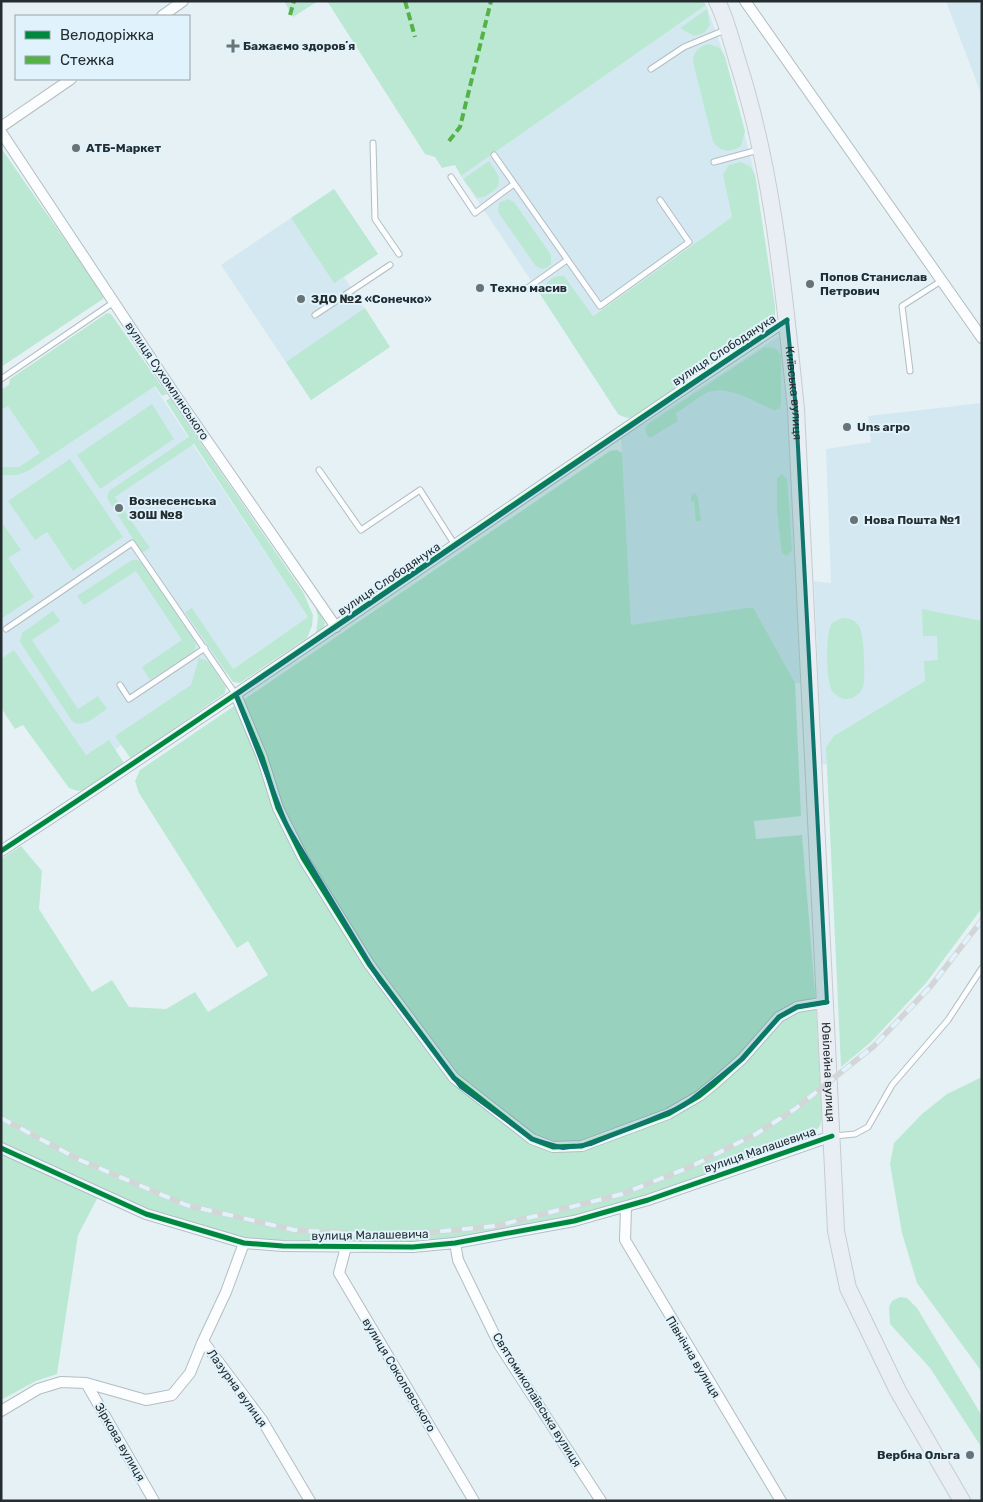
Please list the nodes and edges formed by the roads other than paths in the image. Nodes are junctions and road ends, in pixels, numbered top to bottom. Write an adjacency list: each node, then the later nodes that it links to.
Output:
1 (183, 1): 4 (street)
2 (717, 1): 5 (main road, Київська вулиця)
3 (745, 1): 20 (street)
4 (163, 15)
5 (728, 29): 6 (lane); 11 (main road, Київська вулиця)
6 (651, 69)
7 (70, 80): 8 (street)
8 (1, 127)
9 (1, 132): 22 (street, вулиця Сухомлинського)
10 (374, 143): 17 (lane)
11 (761, 149): 13 (lane); 24 (main road, Київська вулиця)
12 (494, 155): 15 (lane)
13 (714, 162)
14 (451, 177): 15 (lane)
15 (514, 184): 18 (lane)
16 (660, 200): 18 (lane)
17 (399, 254)
18 (567, 260): 21 (lane)
19 (390, 265): 23 (lane)
20 (942, 280): 25 (street); 26 (lane)
21 (526, 289)
22 (114, 302): 27 (lane); 30 (street, вулиця Сухомлинського)
23 (315, 315)
24 (787, 320): 29 (street, вулиця Слободянука); 35 (main road, Київська вулиця)
25 (982, 338)
26 (910, 371)
27 (1, 379)
28 (319, 470): 29 (lane)
29 (455, 546): 30 (street, вулиця Слободянука)
30 (336, 627): 34 (street, вулиця Слободянука)
31 (6, 629): 32 (lane)
32 (205, 648): 33 (lane); 34 (lane)
33 (120, 685)
34 (236, 695): 36 (street, вулиця Слободянука); 38 (street)
35 (813, 734): 38 (main road, Ювілейна вулиця)
36 (1, 851)
37 (982, 968): 39 (lane)
38 (827, 1002): 39 (main road, Ювілейна вулиця)
39 (832, 1136): 41 (street, вулиця Малашевича); 48 (main road, Ювілейна вулиця)
40 (1, 1148): 42 (street, вулиця Малашевича)
41 (626, 1207): 43 (street, вулиця Малашевича); 53 (street, Північна вулиця)
42 (244, 1243): 44 (street, вулиця Малашевича); 45 (street, Лазурна вулиця)
43 (455, 1243): 44 (street, вулиця Малашевича); 52 (street, Святомиколаївська вулиця)
44 (346, 1247): 51 (street, вулиця Соколовського)
45 (203, 1341): 46 (street); 50 (street, Лазурна вулиця)
46 (86, 1383): 47 (street); 49 (street, Зіркова вулиця)
47 (1, 1411)
48 (960, 1500)
49 (154, 1501)
50 (310, 1501)
51 (474, 1501)
52 (601, 1501)
53 (780, 1501)

